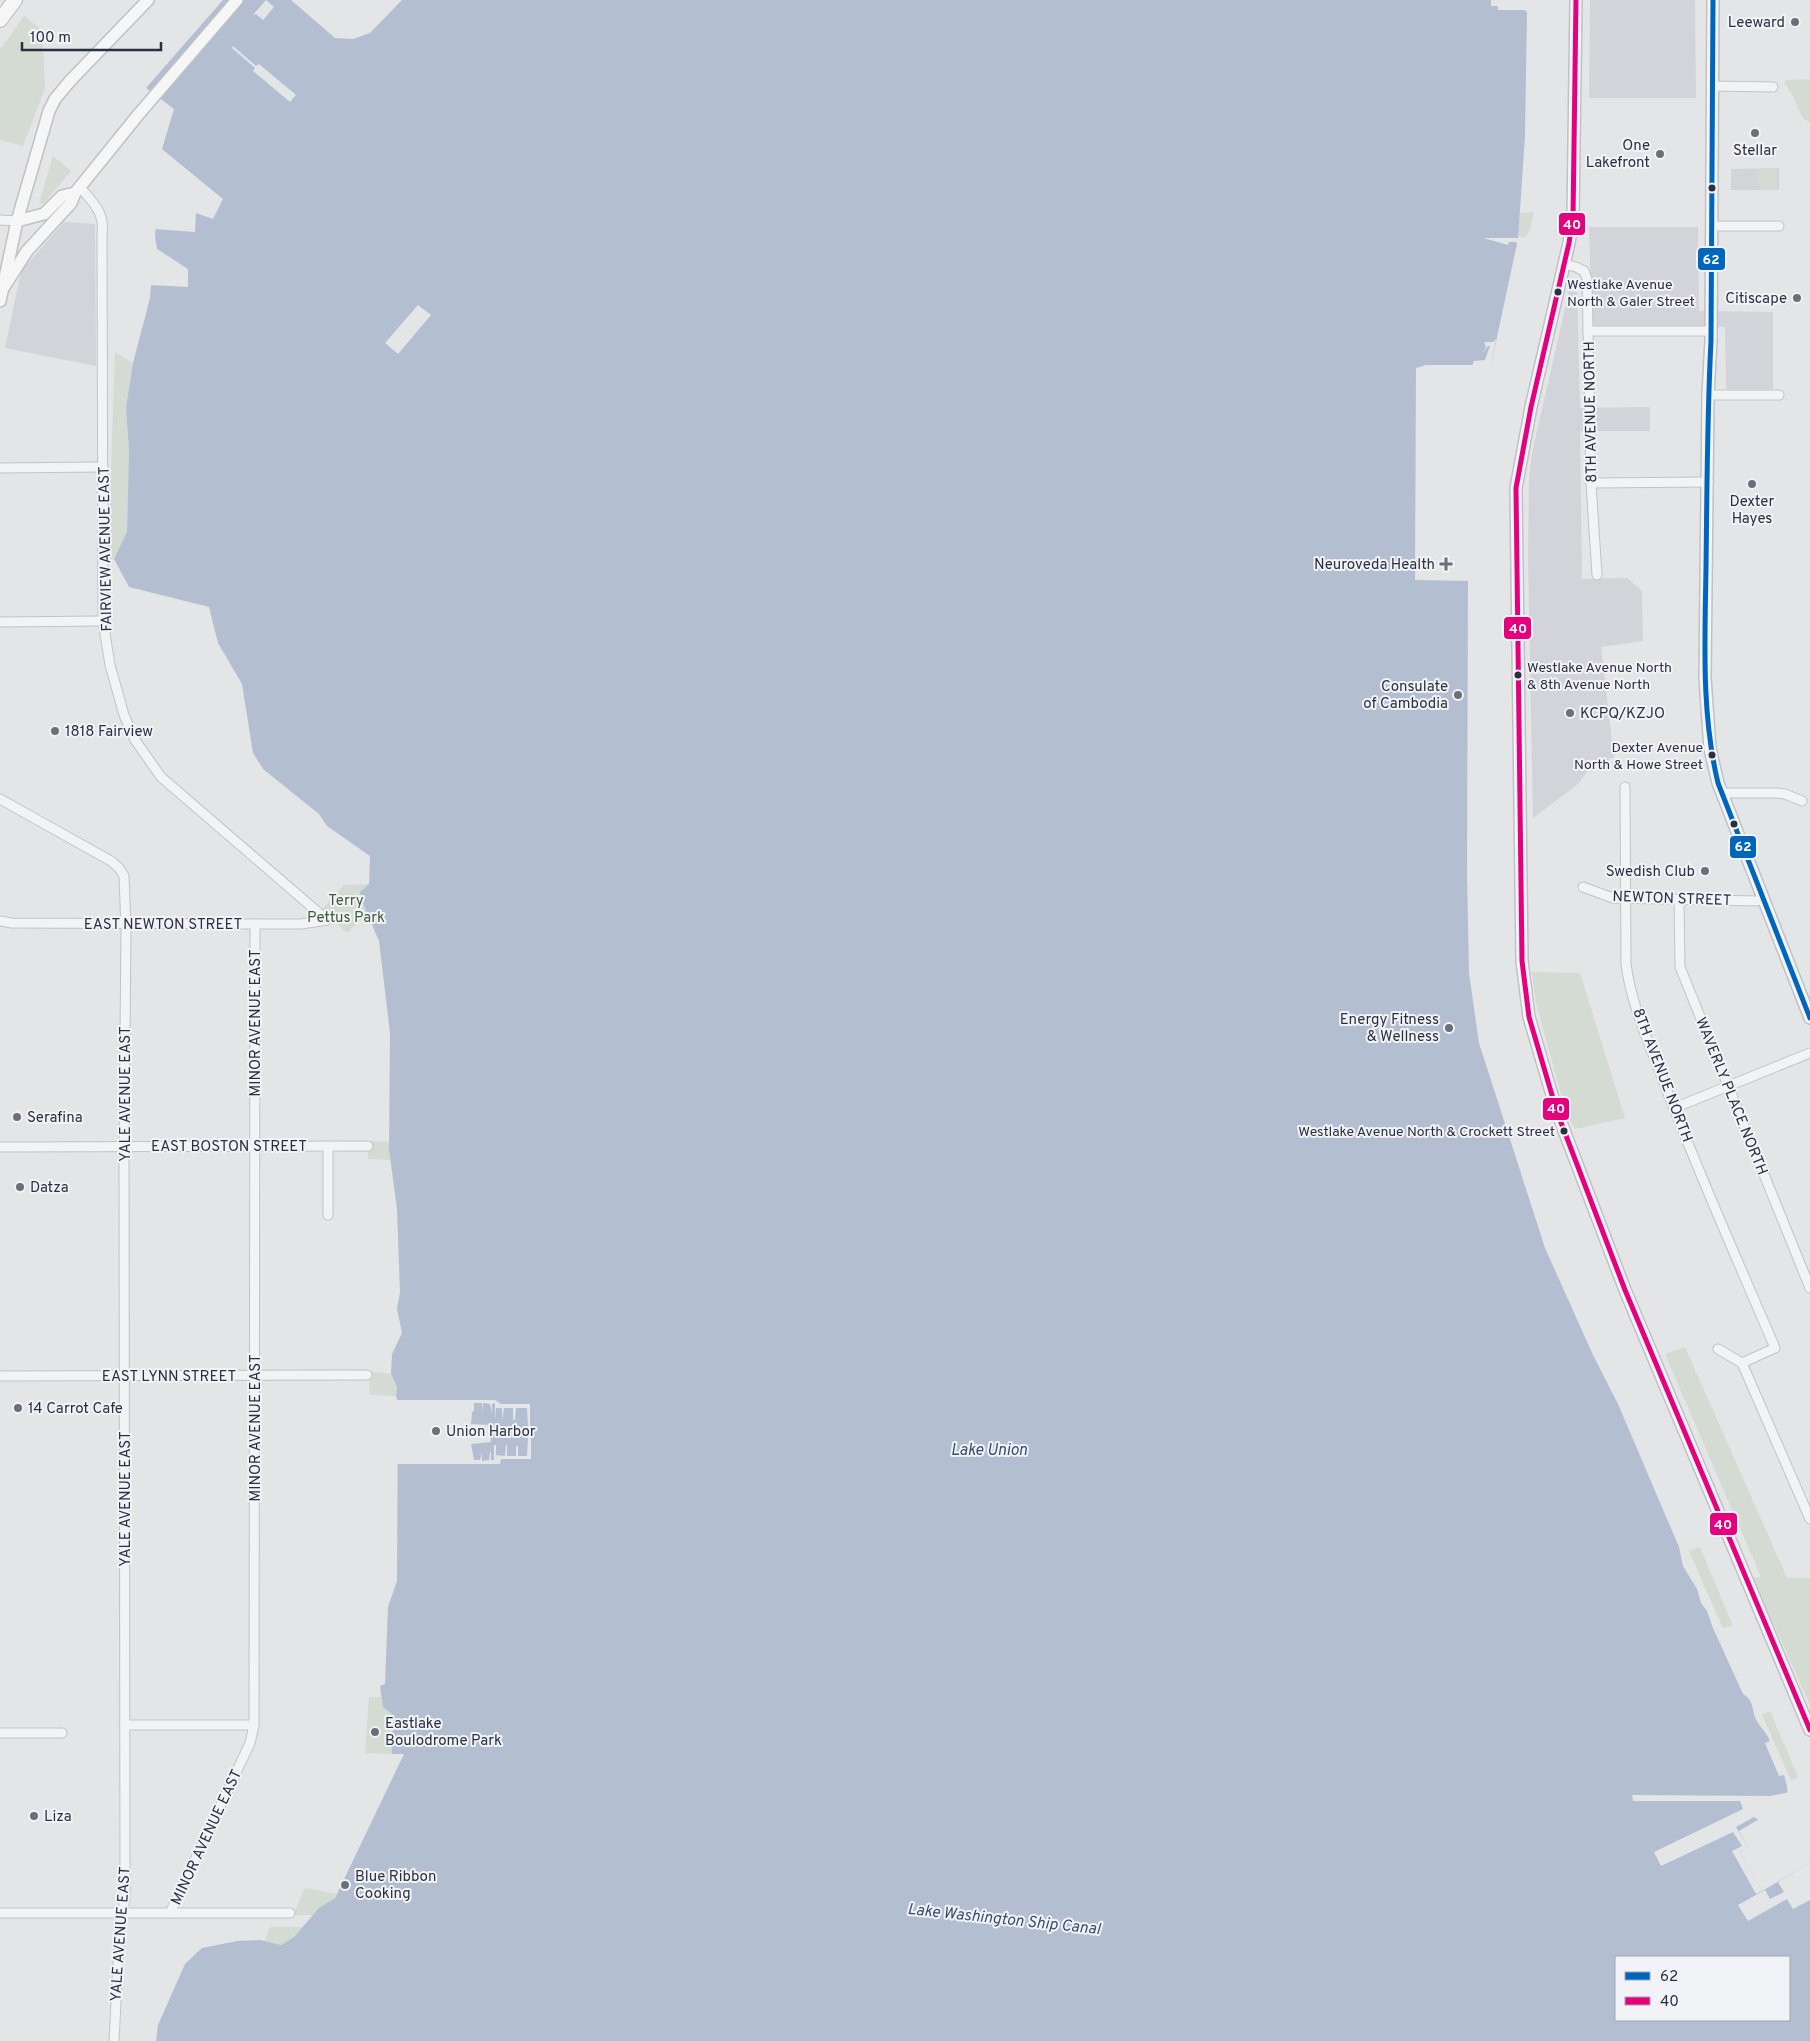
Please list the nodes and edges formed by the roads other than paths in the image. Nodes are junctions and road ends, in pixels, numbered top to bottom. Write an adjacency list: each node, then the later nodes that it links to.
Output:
1 (15, 0): 6 (highway)
2 (148, 0): 11 (main road)
3 (237, 0): 9 (main road)
4 (1576, 0): 14 (main road)
5 (1713, 0): 7 (main road)
6 (0, 20)
7 (1712, 86): 8 (street); 12 (main road)
8 (1773, 86)
9 (77, 190): 11 (main road); 15 (main road); 20 (street, FAIRVIEW AVENUE EAST)
10 (0, 220): 11 (street)
11 (17, 220): 15 (main road)
12 (1711, 226): 13 (street); 17 (main road)
13 (1779, 226)
14 (1564, 264): 16 (street, 8TH AVENUE NORTH); 59 (main road)
15 (1, 296)
16 (1588, 331): 17 (street); 23 (street, 8TH AVENUE NORTH)
17 (1711, 331): 18 (main road)
18 (1708, 395): 19 (street); 22 (main road)
19 (1779, 395)
20 (103, 467): 21 (street); 25 (street, FAIRVIEW AVENUE EAST)
21 (0, 468)
22 (1708, 482): 23 (street); 28 (main road)
23 (1591, 483): 24 (street, 8TH AVENUE NORTH)
24 (1597, 575)
25 (103, 621): 26 (street); 35 (street, FAIRVIEW AVENUE EAST)
26 (0, 622)
27 (1625, 787): 32 (street, 8TH AVENUE NORTH)
28 (1722, 793): 30 (street); 33 (main road)
29 (0, 799): 37 (street, YALE AVENUE EAST)
30 (1802, 800)
31 (1583, 887): 32 (street, NEWTON STREET)
32 (1626, 899): 34 (street, NEWTON STREET); 42 (street, 8TH AVENUE NORTH)
33 (1763, 899): 34 (street, NEWTON STREET); 39 (main road)
34 (1679, 900): 41 (street, WAVERLY PLACE NORTH)
35 (327, 920): 38 (street, EAST NEWTON STREET)
36 (0, 921): 37 (street, EAST NEWTON STREET)
37 (126, 924): 38 (street, EAST NEWTON STREET); 43 (street, YALE AVENUE EAST)
38 (255, 924): 44 (street, MINOR AVENUE EAST)
39 (1810, 1018)
40 (1810, 1053): 41 (street)
41 (1728, 1087): 42 (street); 49 (street, WAVERLY PLACE NORTH)
42 (1674, 1108): 51 (street, 8TH AVENUE NORTH)
43 (124, 1146): 44 (street, EAST BOSTON STREET); 47 (street, EAST BOSTON STREET); 54 (street, YALE AVENUE EAST)
44 (255, 1146): 45 (street, EAST BOSTON STREET); 55 (street, MINOR AVENUE EAST)
45 (328, 1146): 46 (street, EAST BOSTON STREET); 48 (street)
46 (368, 1146)
47 (0, 1147)
48 (328, 1215)
49 (1810, 1288)
50 (1718, 1349): 51 (street)
51 (1742, 1363): 56 (street)
52 (367, 1375): 55 (street, EAST LYNN STREET)
53 (0, 1376): 54 (street, EAST LYNN STREET)
54 (125, 1376): 55 (street, EAST LYNN STREET); 57 (street, YALE AVENUE EAST)
55 (256, 1376): 58 (street, MINOR AVENUE EAST)
56 (1810, 1519)
57 (125, 1725): 58 (street); 63 (street, YALE AVENUE EAST)
58 (254, 1725): 64 (street, MINOR AVENUE EAST)
59 (1810, 1730)
60 (0, 1733): 61 (street)
61 (62, 1733)
62 (0, 1913): 63 (street)
63 (122, 1913): 64 (street); 66 (street, YALE AVENUE EAST)
64 (170, 1913): 65 (street)
65 (290, 1913)
66 (114, 2041)

